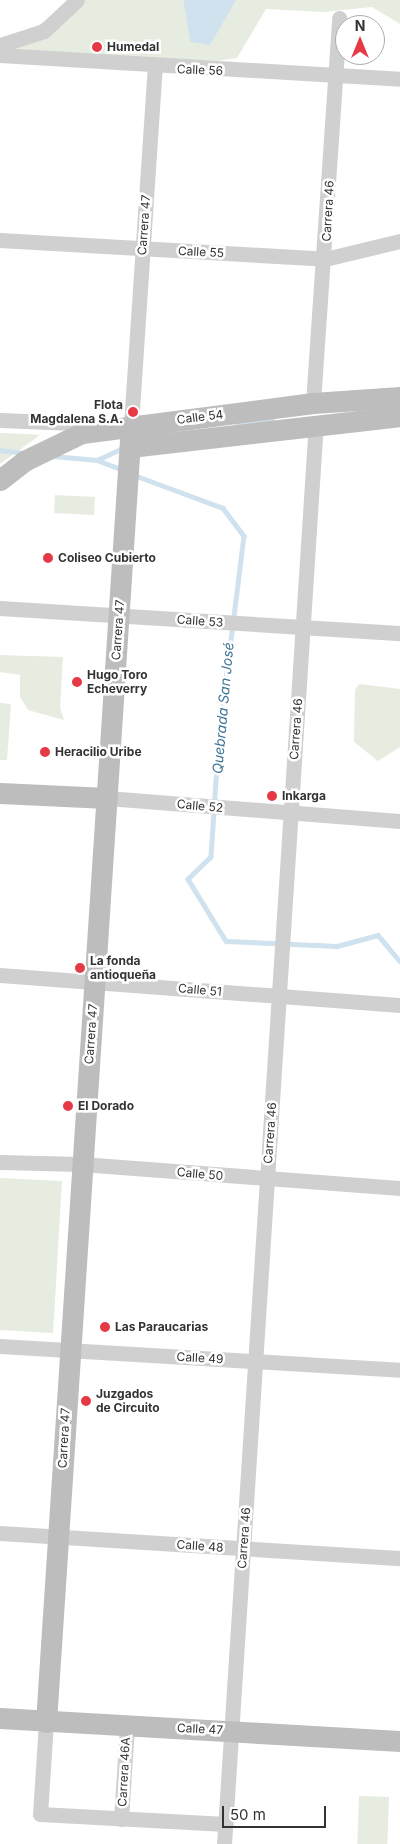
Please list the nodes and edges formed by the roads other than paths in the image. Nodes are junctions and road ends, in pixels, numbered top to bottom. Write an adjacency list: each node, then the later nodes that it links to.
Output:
1 (67, 0): 3 (street)
2 (78, 0): 4 (street)
3 (0, 37)
4 (0, 45)
5 (0, 55): 7 (street, Calle 56)
6 (335, 65): 8 (street, Carrera 46)
7 (155, 68): 8 (street, Calle 56); 12 (street, Carrera 47)
8 (334, 75): 9 (street, Calle 56); 13 (street, Carrera 46)
9 (400, 79)
10 (0, 240): 12 (street, Calle 55)
11 (400, 241): 13 (street, Calle 55)
12 (143, 249): 13 (street, Calle 55); 18 (street, Carrera 47)
13 (325, 259): 15 (street, Carrera 46)
14 (400, 397): 15 (main road, Calle 54)
15 (314, 413): 16 (main road, Calle 54); 18 (main road, Calle 54); 19 (main road, Calle 54); 23 (street, Carrera 46)
16 (400, 416)
17 (0, 420): 18 (street, Calle 54)
18 (131, 425): 19 (main road, Carrera 47); 20 (main road)
19 (130, 447): 22 (main road, Carrera 47)
20 (0, 480)
21 (0, 608): 22 (street, Calle 53)
22 (119, 616): 23 (street, Calle 53); 26 (main road, Carrera 47)
23 (303, 627): 24 (street, Calle 53); 27 (street, Carrera 46)
24 (400, 633)
25 (0, 793): 26 (main road, Calle 52)
26 (107, 798): 27 (street, Calle 52); 30 (main road, Carrera 47)
27 (291, 813): 28 (street, Calle 52); 31 (street, Carrera 46)
28 (400, 821)
29 (0, 975): 30 (street, Calle 51)
30 (95, 981): 31 (street, Calle 51); 34 (main road, Carrera 47)
31 (279, 997): 32 (street, Calle 51); 35 (street, Carrera 46)
32 (400, 1005)
33 (0, 1162): 34 (street, Calle 50)
34 (81, 1164): 35 (street, Calle 50); 38 (main road, Carrera 47)
35 (267, 1179): 36 (street, Calle 50); 39 (street, Carrera 46)
36 (400, 1188)
37 (0, 1346): 38 (street, Calle 49)
38 (70, 1351): 39 (street, Calle 49); 42 (main road, Carrera 47)
39 (256, 1360): 40 (street, Calle 49); 43 (street, Carrera 46)
40 (400, 1370)
41 (0, 1533): 42 (street, Calle 48)
42 (58, 1537): 43 (street, Calle 48); 46 (main road, Carrera 47)
43 (243, 1548): 44 (street, Calle 48); 48 (street, Carrera 46)
44 (400, 1558)
45 (0, 1718): 46 (main road, Calle 47)
46 (46, 1722): 47 (main road, Calle 47); 50 (street, Carrera 47)
47 (127, 1725): 48 (main road, Calle 47); 50 (street, Carrera 46A)
48 (232, 1730): 49 (main road, Calle 47); 51 (street, Carrera 46)
49 (400, 1742)
50 (122, 1819): 51 (street, Carrera 47)
51 (226, 1824): 52 (street, Carrera 46)
52 (224, 1844)

